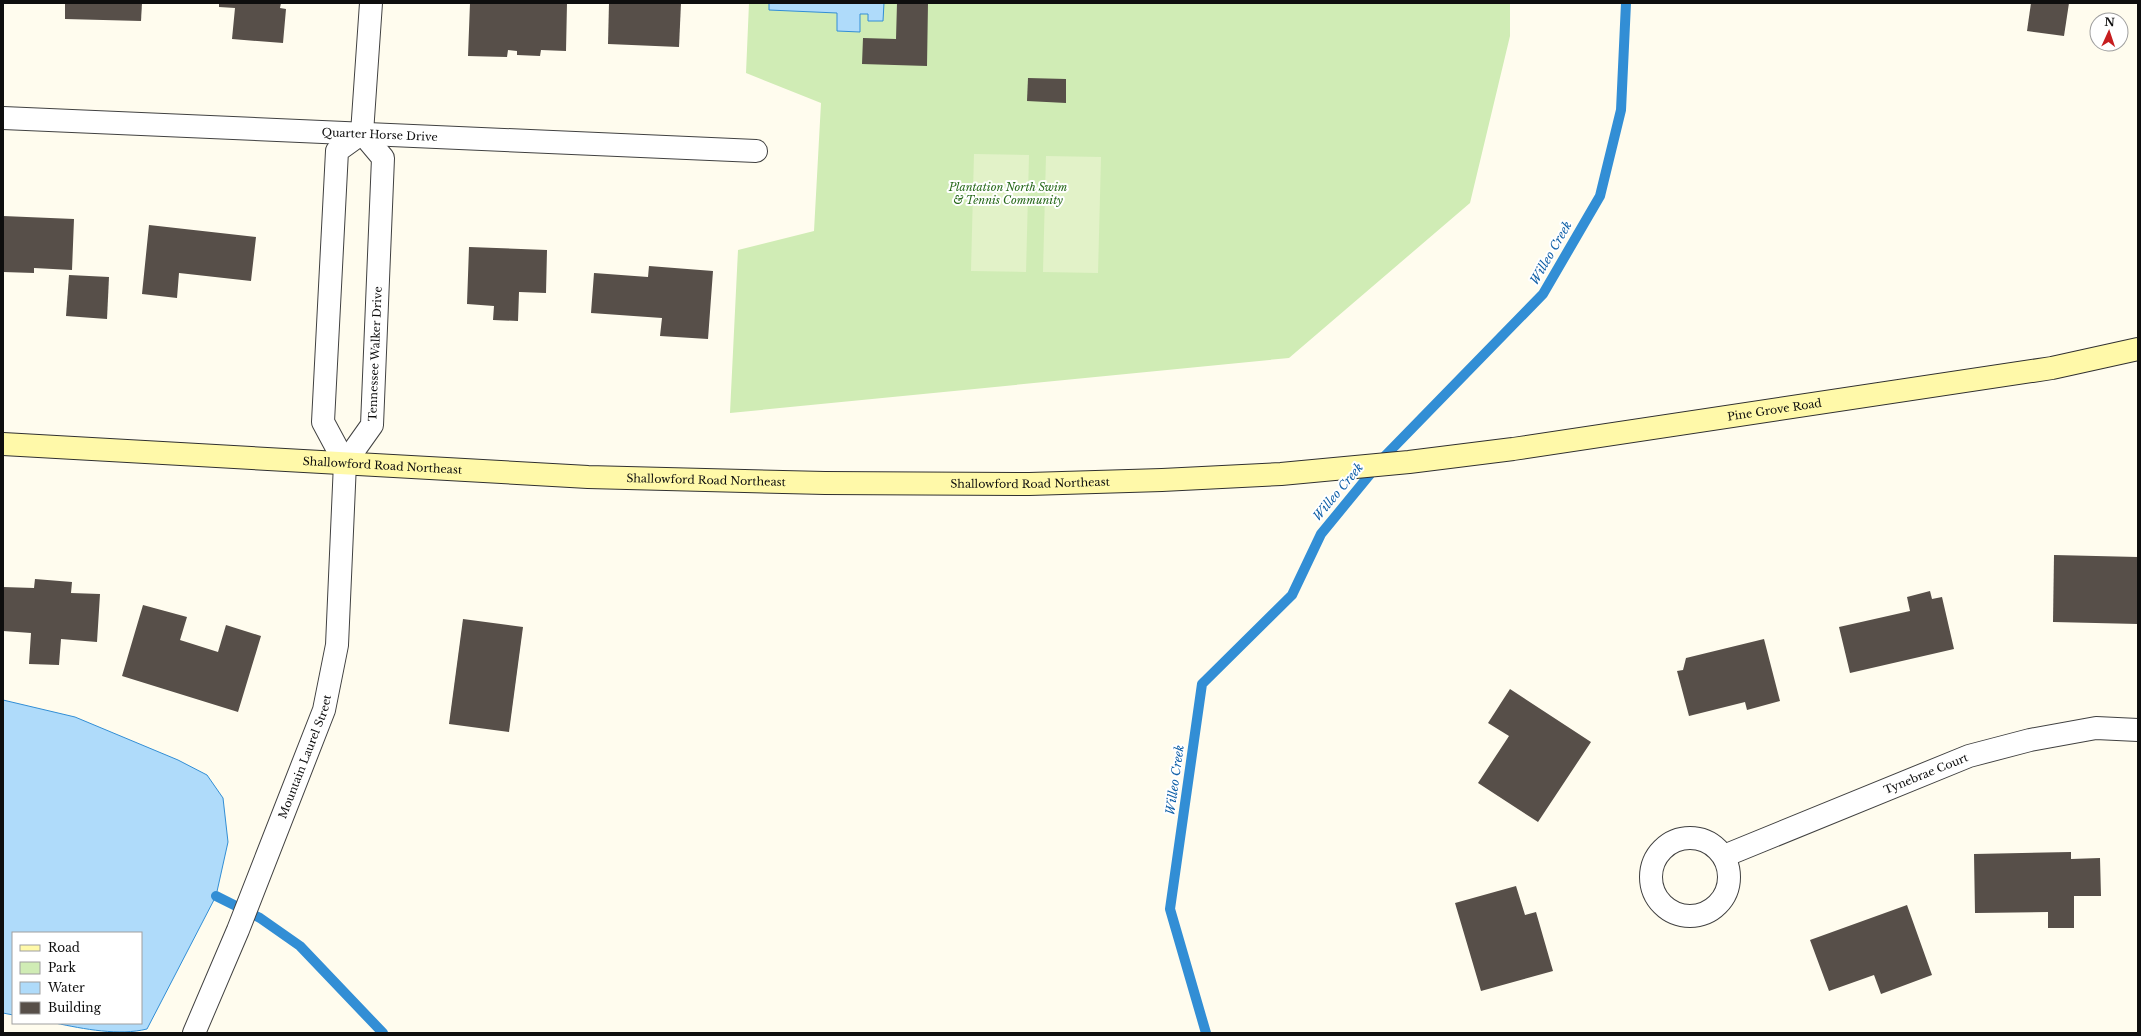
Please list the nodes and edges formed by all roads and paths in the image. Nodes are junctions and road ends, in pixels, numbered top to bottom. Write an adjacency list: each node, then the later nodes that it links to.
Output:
1 (371, 3): 3 (street)
2 (3, 118): 3 (street, Quarter Horse Drive)
3 (362, 133): 4 (street, Quarter Horse Drive); 8 (street, Tennessee Walker Drive); 8 (street)
4 (756, 151)
5 (2138, 349): 7 (main road, Pine Grove Road)
6 (3, 444): 8 (main road, Shallowford Road Northeast)
7 (1410, 462): 8 (main road, Shallowford Road Northeast)
8 (345, 463): 11 (street, Mountain Laurel Street)
9 (2138, 730): 10 (street, Tynebrae Court)
10 (1724, 856)
11 (194, 1033)

